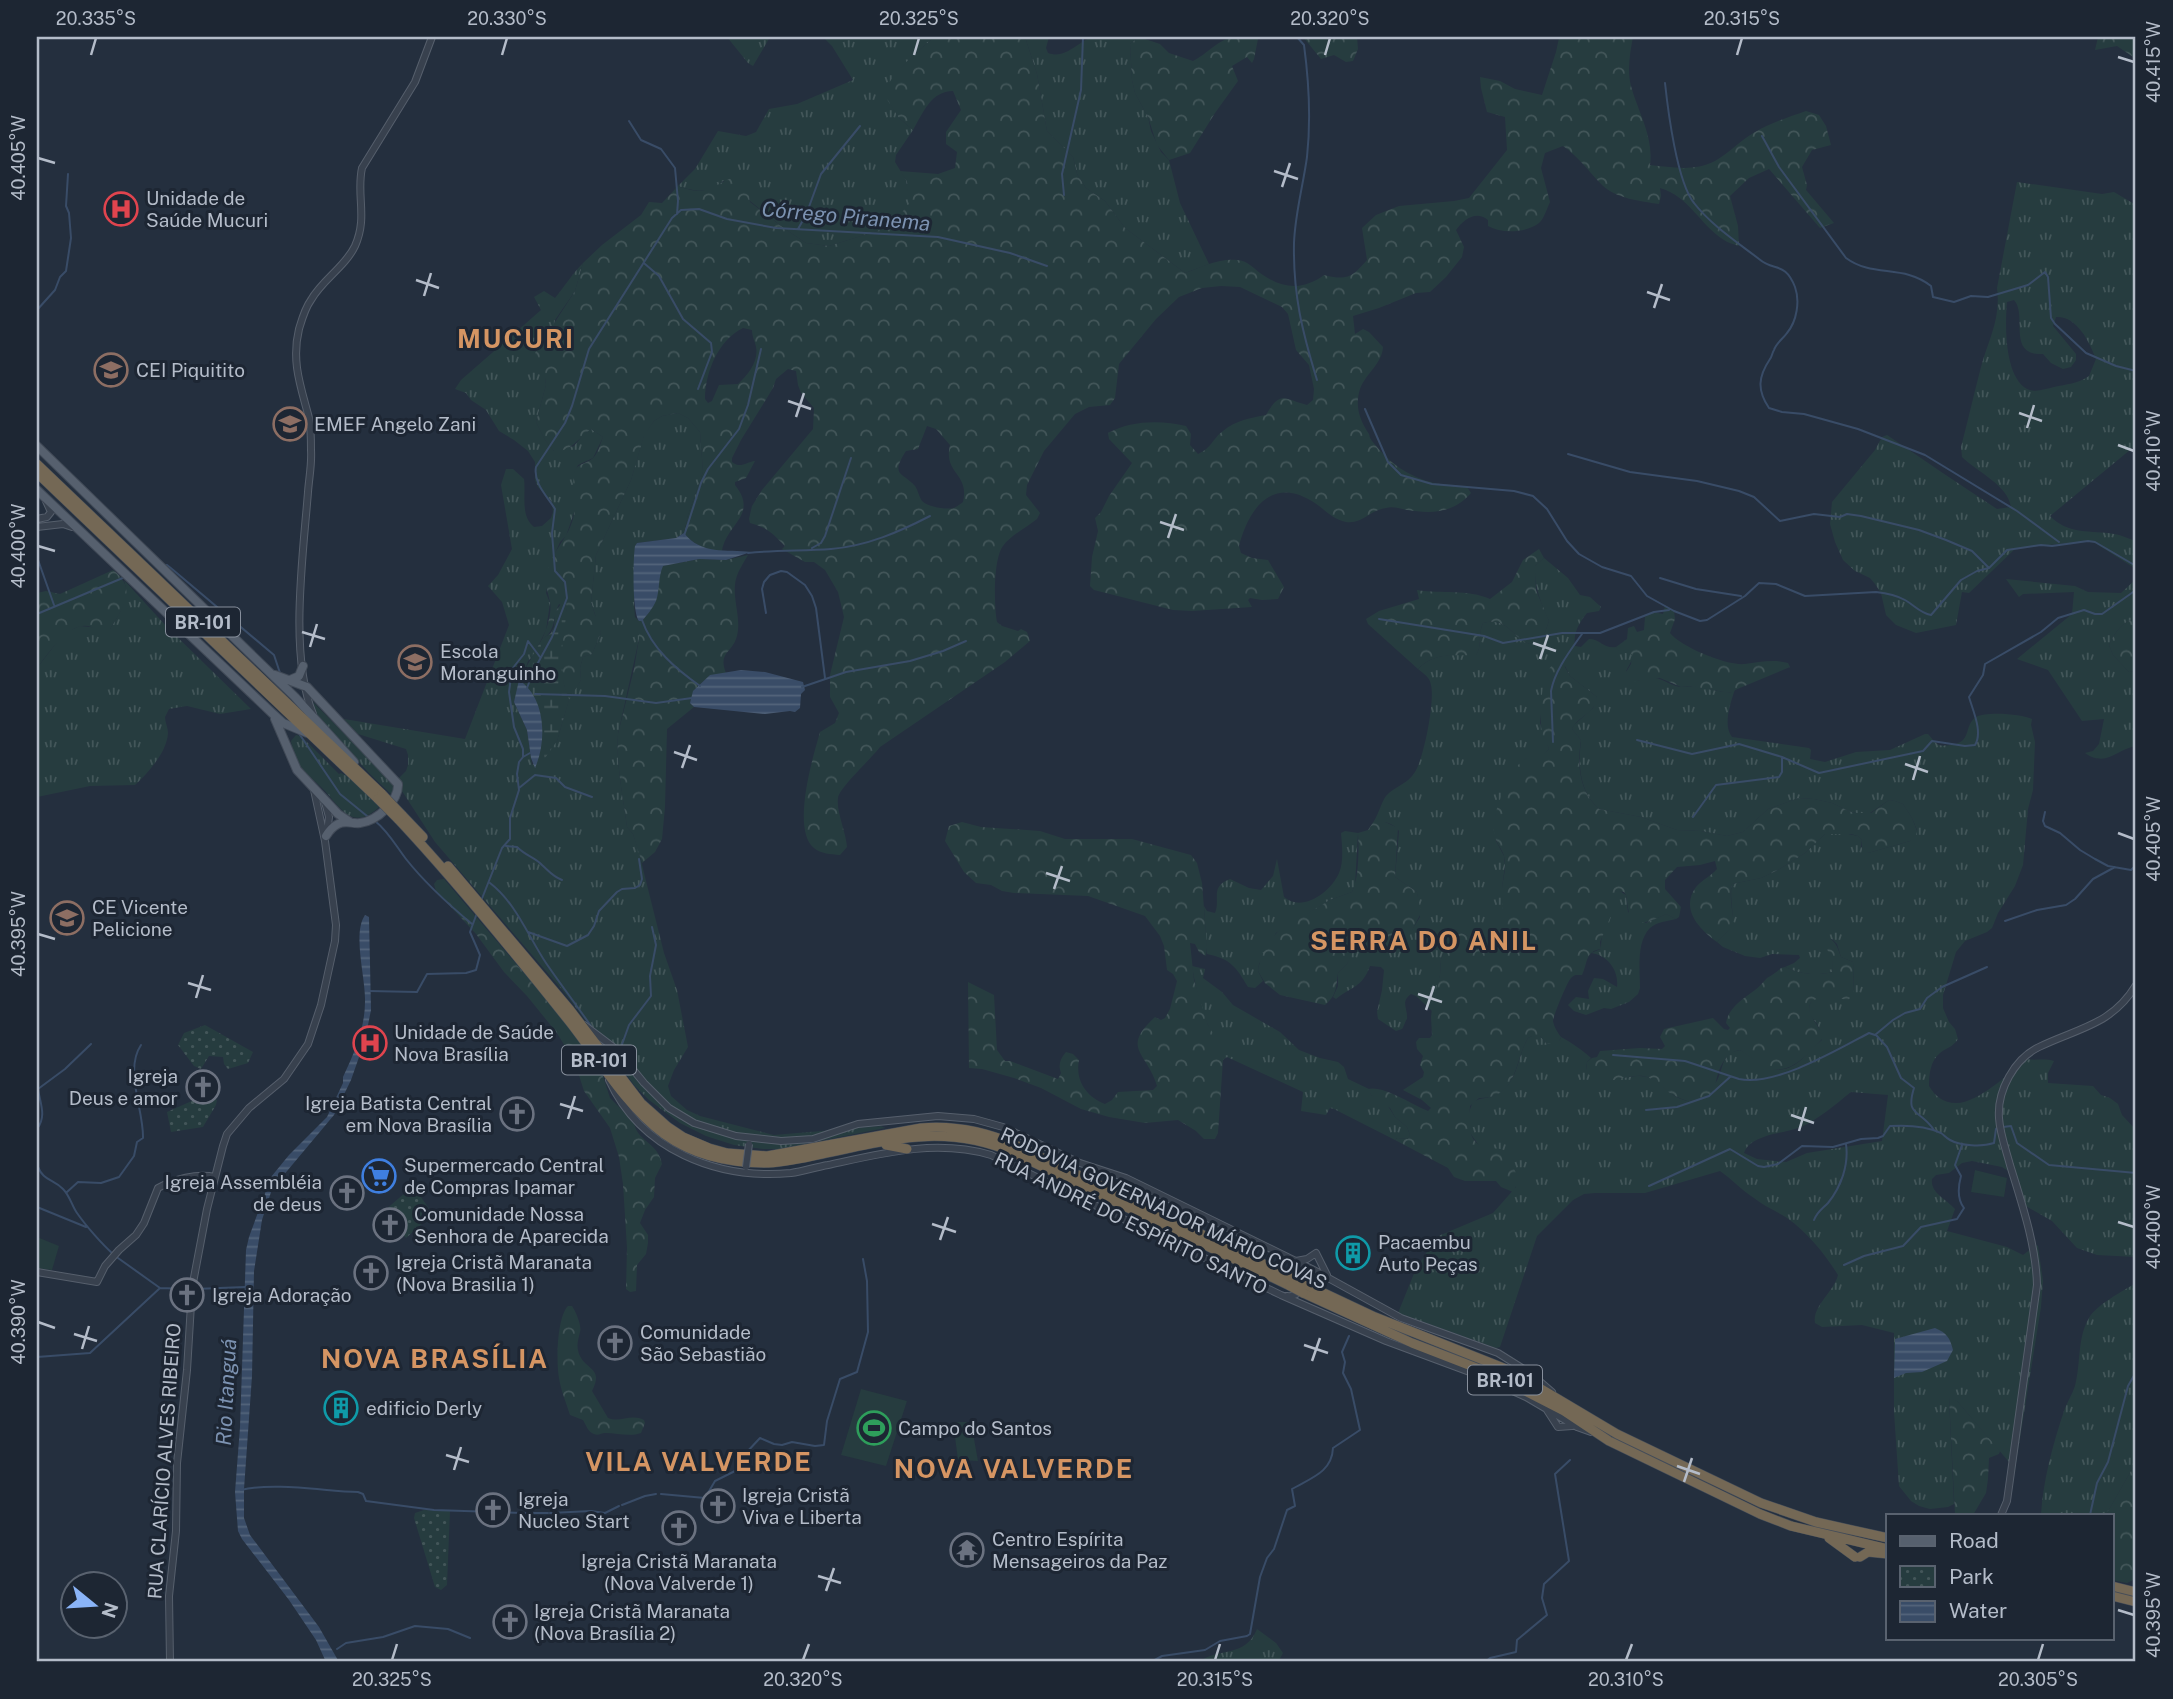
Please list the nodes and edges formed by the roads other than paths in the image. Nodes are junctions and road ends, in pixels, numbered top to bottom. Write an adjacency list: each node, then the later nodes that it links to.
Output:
1 (432, 37): 10 (street)
2 (37, 446): 11 (main road)
3 (37, 464): 19 (highway, RODOVIA GOVERNADOR MÁRIO COVAS / BR-101)
4 (37, 473): 18 (highway, RODOVIA GOVERNADOR MÁRIO COVAS / BR-101)
5 (37, 490): 6 (main road)
6 (46, 499): 7 (street); 9 (main road)
7 (37, 519)
8 (37, 527): 9 (street)
9 (80, 531): 14 (main road)
10 (303, 666): 12 (main road); 13 (street)
11 (265, 668): 12 (main road); 15 (main road)
12 (287, 680): 13 (main road)
13 (307, 687): 15 (street); 24 (main road)
14 (272, 713): 16 (main road); 17 (main road, RUA CLARÍCIO ALVES RIBEIRO)
15 (321, 726): 19 (main road)
16 (300, 730): 17 (main road); 18 (main road)
17 (287, 748): 20 (main road, RUA CLARÍCIO ALVES RIBEIRO)
18 (343, 765): 21 (highway, RODOVIA GOVERNADOR MÁRIO COVAS / BR-101)
19 (369, 781): 21 (highway, RODOVIA GOVERNADOR MÁRIO COVAS / BR-101)
20 (310, 783): 22 (main road, RUA CLARÍCIO ALVES RIBEIRO); 25 (street, RUA CLARÍCIO ALVES RIBEIRO)
21 (380, 796): 23 (highway, RODOVIA GOVERNADOR MÁRIO COVAS / BR-101, bridge)
22 (323, 797): 24 (main road); 25 (street, RUA CLARÍCIO ALVES RIBEIRO)
23 (400, 817): 27 (highway, RODOVIA GOVERNADOR MÁRIO COVAS / BR-101); 28 (highway, RODOVIA GOVERNADOR MÁRIO COVAS / BR-101)
24 (350, 822): 25 (main road)
25 (325, 839): 33 (street, RUA CLARÍCIO ALVES RIBEIRO)
26 (2136, 985): 43 (street)
27 (579, 1022): 29 (street, RODOVIA GOVERNADOR MÁRIO COVAS); 38 (highway, RODOVIA GOVERNADOR MÁRIO COVAS / BR-101)
28 (601, 1062): 30 (highway, RODOVIA GOVERNADOR MÁRIO COVAS / BR-101); 32 (street, RUA ANDRÉ DO ESPÍRITO SANTO)
29 (749, 1141): 32 (street, bridge); 34 (street, RODOVIA GOVERNADOR MÁRIO COVAS)
30 (878, 1143): 31 (highway); 38 (highway, RODOVIA GOVERNADOR MÁRIO COVAS / BR-101)
31 (907, 1149): 32 (street, RUA ANDRÉ DO ESPÍRITO SANTO); 40 (street, RUA ANDRÉ DO ESPÍRITO SANTO)
32 (746, 1170)
33 (215, 1177): 36 (street); 54 (street, RUA CLARÍCIO ALVES RIBEIRO)
34 (1296, 1261): 35 (street, RODOVIA GOVERNADOR MÁRIO COVAS); 37 (street); 39 (street)
35 (1312, 1269): 37 (street, RODOVIA GOVERNADOR MÁRIO COVAS); 39 (street)
36 (37, 1272)
37 (1329, 1278): 41 (street, RODOVIA GOVERNADOR MÁRIO COVAS)
38 (1292, 1282): 39 (highway, RODOVIA GOVERNADOR MÁRIO COVAS / BR-101, bridge)
39 (1305, 1287): 40 (street); 41 (highway, RODOVIA GOVERNADOR MÁRIO COVAS / BR-101); 42 (highway, RODOVIA GOVERNADOR MÁRIO COVAS / BR-101)
40 (1281, 1295): 42 (street, RUA ANDRÉ DO ESPÍRITO SANTO)
41 (1560, 1399): 45 (highway, RODOVIA GOVERNADOR MÁRIO COVAS / BR-101)
42 (1598, 1434): 44 (highway, RODOVIA GOVERNADOR MÁRIO COVAS / BR-101)
43 (2001, 1514)
44 (1816, 1532): 46 (highway); 47 (highway, RODOVIA GOVERNADOR MÁRIO COVAS / BR-101)
45 (1886, 1535)
46 (1834, 1540): 48 (highway); 49 (highway)
47 (1886, 1549)
48 (1886, 1554)
49 (1840, 1559)
50 (2114, 1586): 51 (highway)
51 (2136, 1592)
52 (2114, 1596): 53 (highway)
53 (2136, 1602)
54 (170, 1662)

